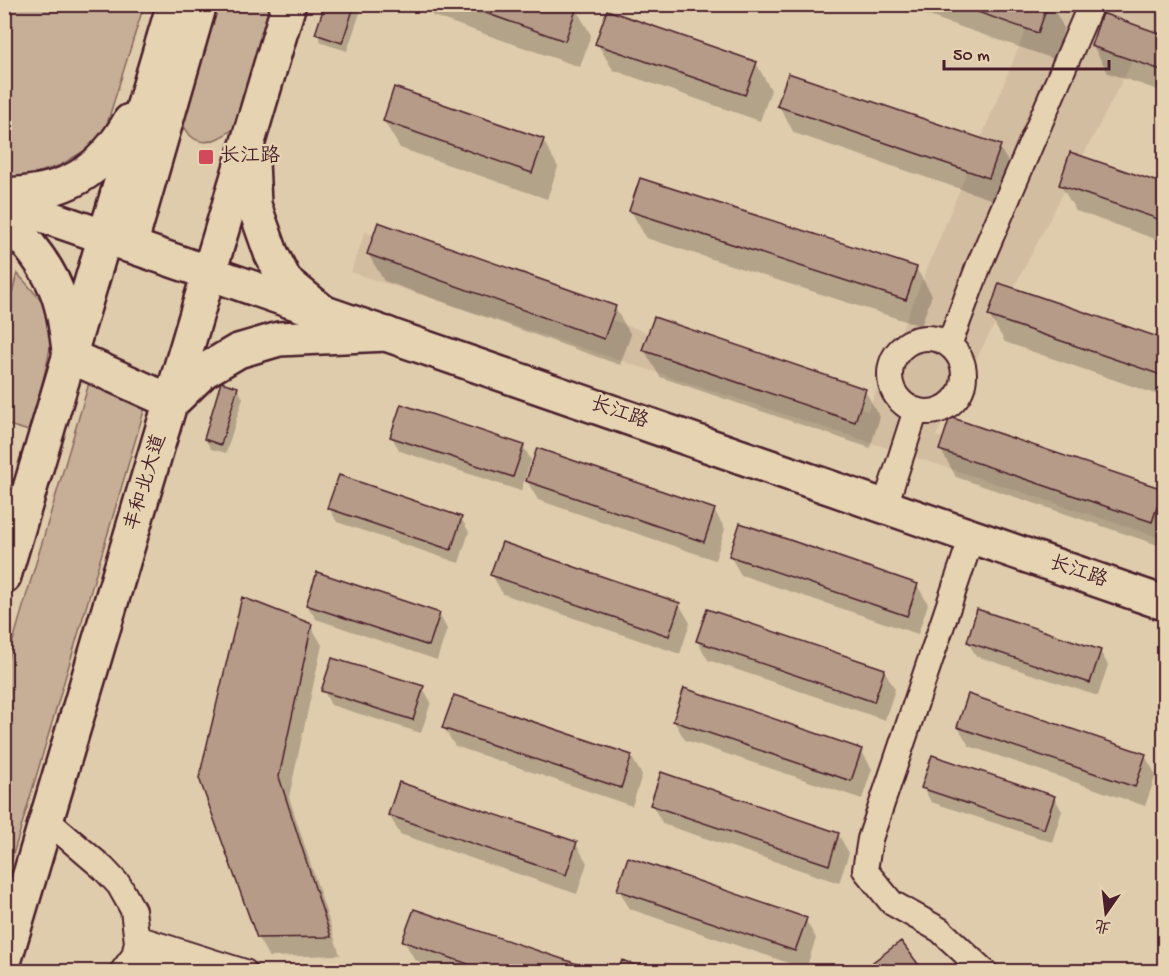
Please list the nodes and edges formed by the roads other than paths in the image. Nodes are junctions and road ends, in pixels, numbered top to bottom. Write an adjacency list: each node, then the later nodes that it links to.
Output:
1 (174, 4): 5 (main road)
2 (200, 4): 10 (main road)
3 (289, 4): 6 (main road, 丰和北大道)
4 (1091, 4): 14 (street)
5 (149, 88): 7 (main road); 10 (main road)
6 (251, 134): 11 (main road, 丰和北大道); 12 (main road)
7 (4, 195)
8 (4, 202): 10 (main road, 长江路)
9 (4, 218): 15 (main road)
10 (117, 242): 11 (main road, 长江路); 15 (main road)
11 (210, 273): 12 (main road, 长江路); 16 (main road, 丰和北大道)
12 (323, 312): 13 (main road, 长江路)
13 (387, 334): 16 (main road); 18 (main road, 长江路)
14 (949, 345): 17 (street); 17 (street)
15 (70, 356): 16 (main road); 20 (main road)
16 (172, 402): 22 (main road, 丰和北大道)
17 (916, 410): 18 (street)
18 (885, 507): 19 (main road, 长江路)
19 (972, 536): 21 (main road, 长江路); 27 (street)
20 (4, 576)
21 (1164, 603)
22 (47, 820): 23 (street); 24 (main road, 丰和北大道)
23 (131, 955): 25 (street); 26 (street)
24 (4, 962)
25 (189, 972)
26 (245, 972)
27 (985, 972)

